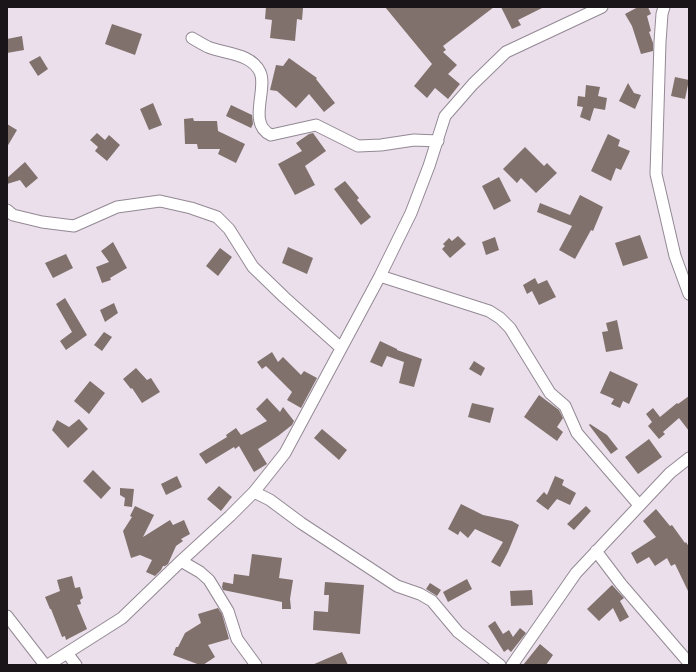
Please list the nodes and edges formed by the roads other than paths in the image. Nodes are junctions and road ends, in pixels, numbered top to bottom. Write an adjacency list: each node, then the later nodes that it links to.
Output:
1 (602, 7): 4 (street)
2 (664, 7): 7 (street)
3 (192, 38): 4 (street)
4 (438, 140): 6 (street)
5 (7, 210): 8 (street)
6 (380, 276): 8 (street); 11 (street)
7 (689, 294)
8 (341, 348): 10 (street)
9 (689, 458): 11 (street)
10 (254, 492): 13 (street); 21 (street)
11 (639, 505): 12 (street)
12 (596, 551): 16 (street); 22 (street)
13 (180, 561): 15 (street); 20 (street)
14 (7, 616): 17 (street)
15 (67, 654): 18 (street); 19 (street)
16 (689, 663)
17 (45, 665)
18 (48, 665)
19 (76, 665)
20 (256, 665)
21 (500, 665)
22 (512, 665)

